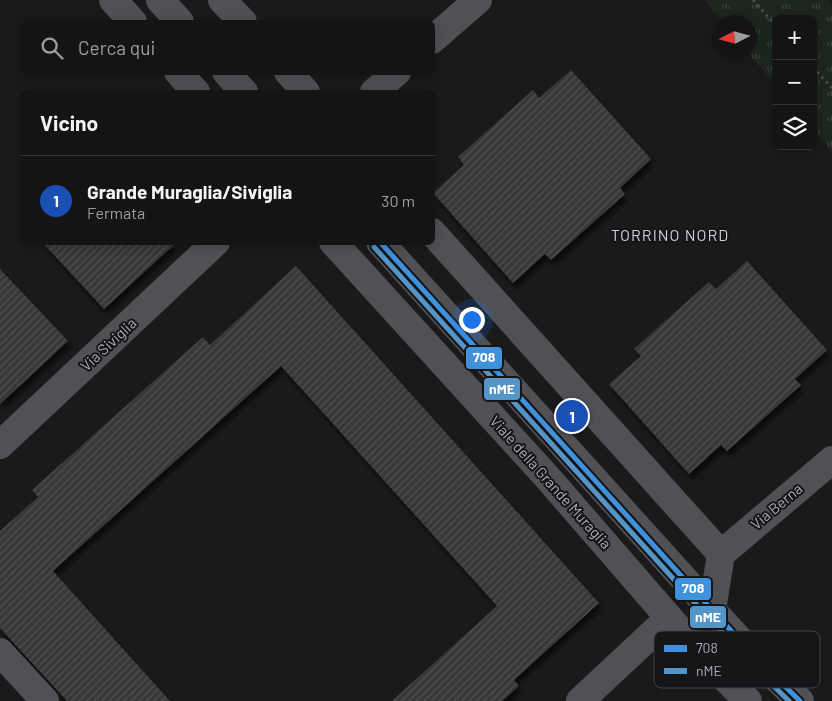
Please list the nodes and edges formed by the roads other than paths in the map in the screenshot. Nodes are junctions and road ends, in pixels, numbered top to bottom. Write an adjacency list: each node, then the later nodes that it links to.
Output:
1 (112, 0): 5 (street)
2 (160, 0): 6 (street)
3 (222, 0): 7 (street)
4 (478, 0): 8 (street)
5 (131, 20)
6 (178, 20)
7 (240, 20)
8 (435, 37)
9 (181, 75): 13 (street)
10 (229, 75): 14 (street)
11 (291, 75): 15 (street)
12 (394, 75): 16 (street)
13 (194, 90)
14 (242, 90)
15 (304, 90)
16 (376, 90)
17 (435, 235): 23 (street)
18 (213, 245): 21 (street, Via Siviglia)
19 (336, 245): 25 (street, Viale della Grande Muraglia)
20 (383, 245): 24 (street)
21 (0, 445)
22 (832, 460): 23 (street, Via Berna)
23 (721, 554): 24 (street)
24 (712, 610): 28 (street)
25 (669, 618): 26 (street); 27 (street, Viale della Grande Muraglia)
26 (655, 631)
27 (681, 631)
28 (731, 631)
29 (654, 632): 34 (street)
30 (0, 652): 33 (street)
31 (735, 688): 35 (street, Viale della Grande Muraglia)
32 (787, 688): 36 (street)
33 (45, 701)
34 (580, 701)
35 (748, 701)
36 (800, 701)

